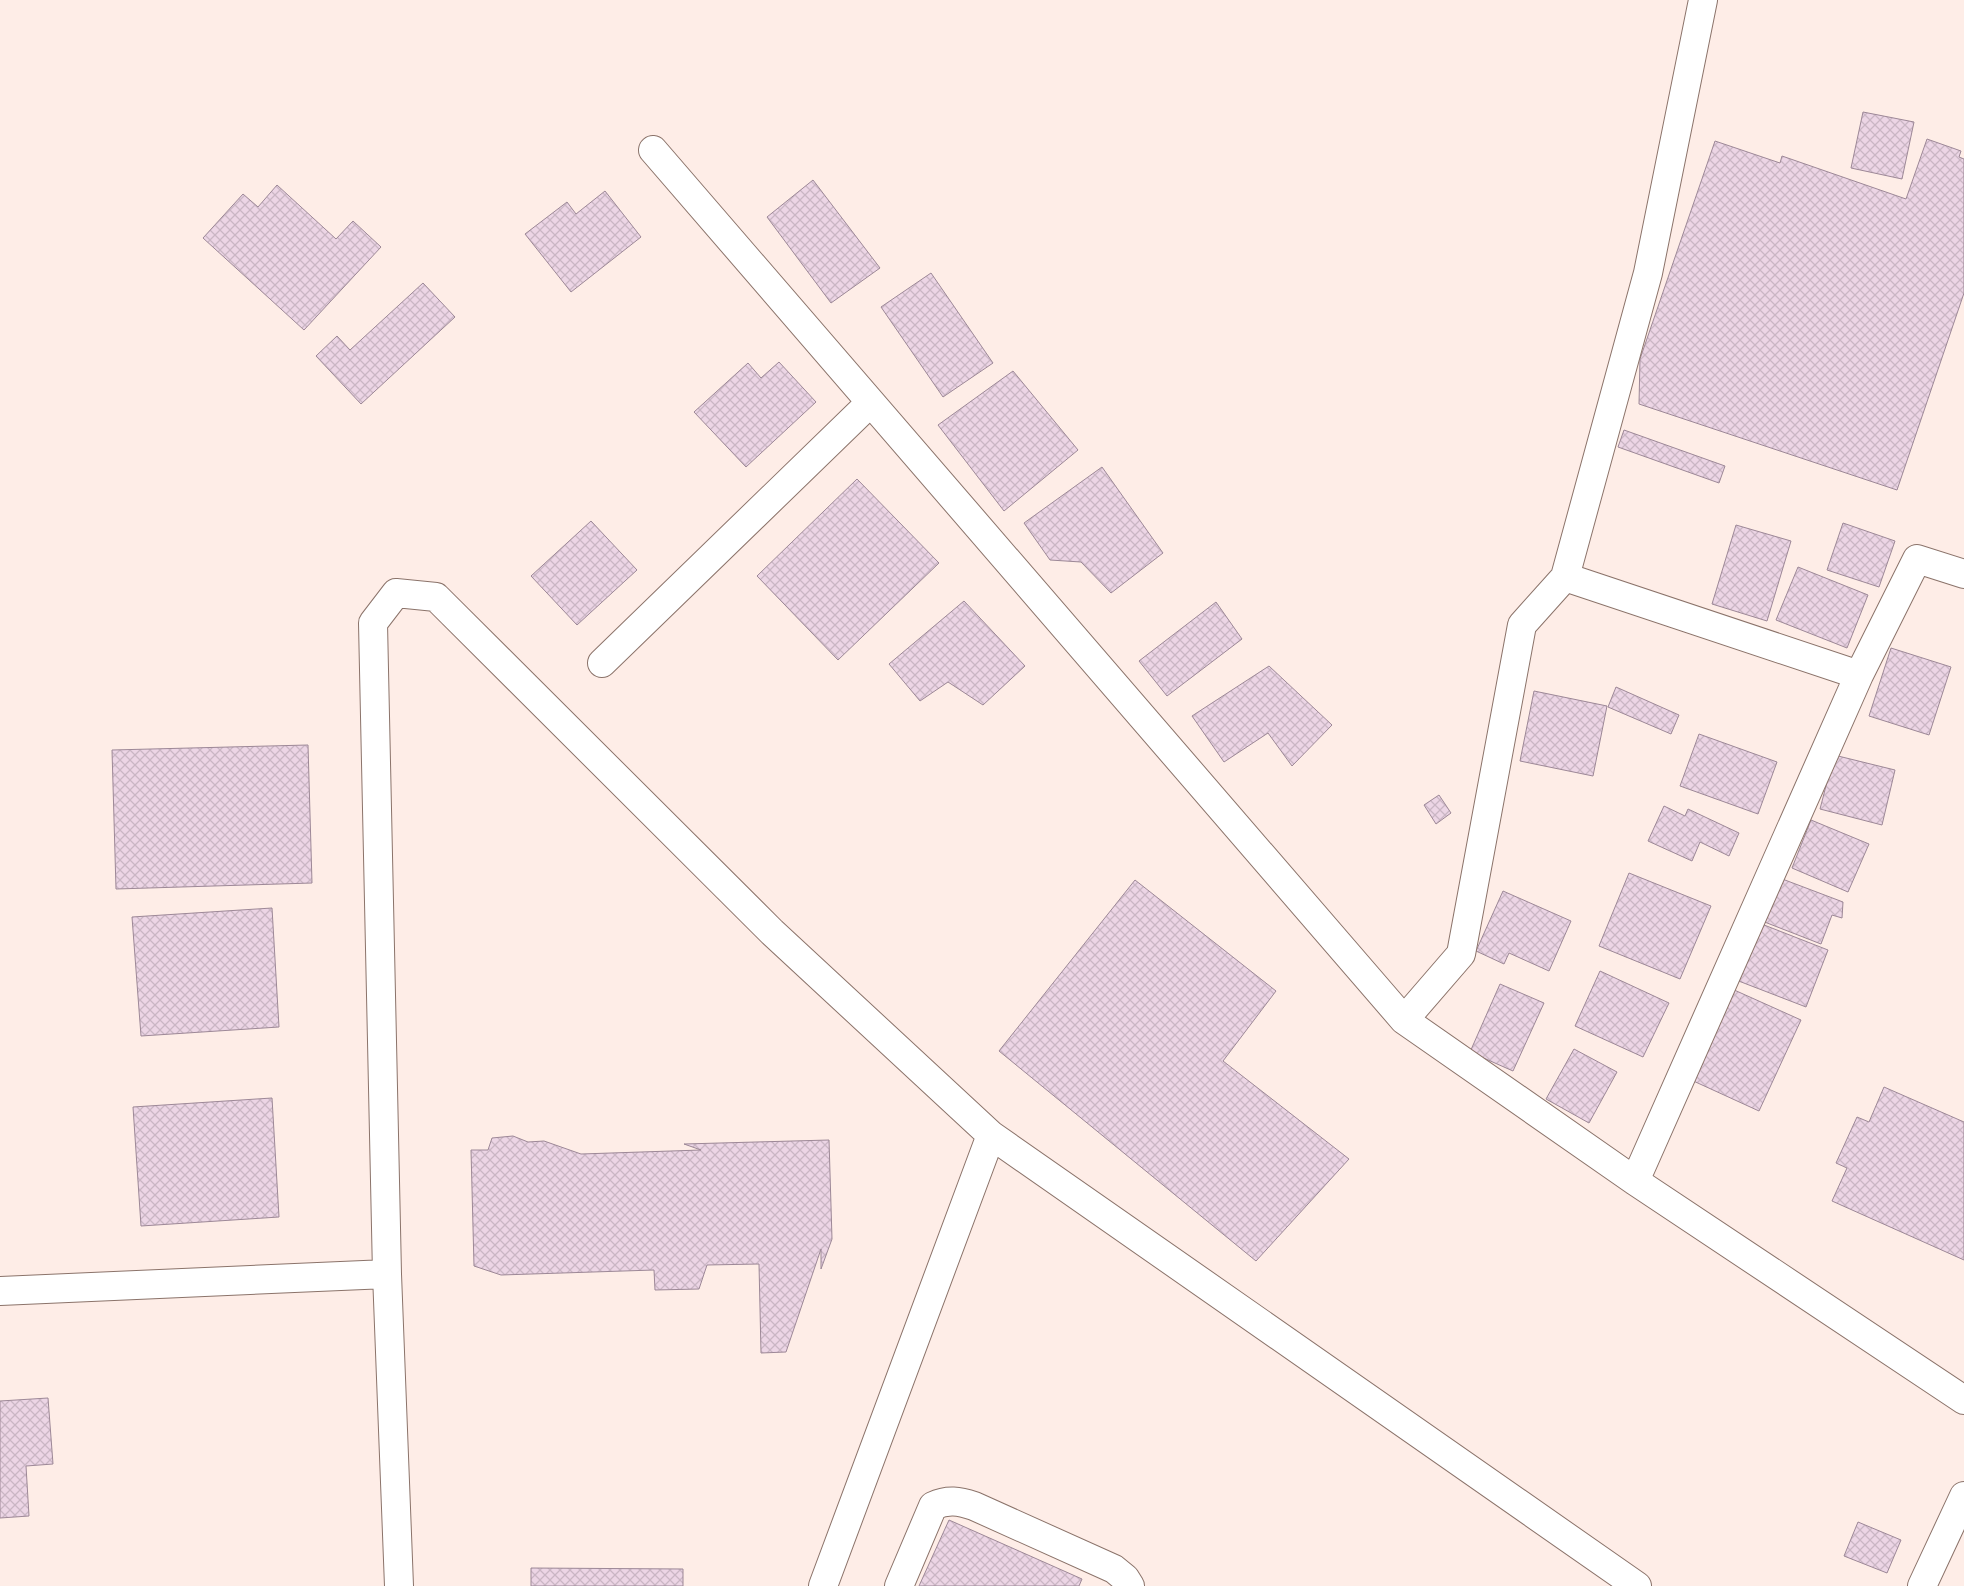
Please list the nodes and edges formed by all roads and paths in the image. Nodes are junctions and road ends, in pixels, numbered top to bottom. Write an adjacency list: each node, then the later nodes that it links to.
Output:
1 (1703, 0): 5 (street)
2 (653, 150): 3 (street)
3 (870, 403): 6 (street); 8 (street)
4 (1964, 574): 7 (street)
5 (1565, 577): 7 (street); 8 (street)
6 (602, 663)
7 (1859, 676): 10 (street)
8 (1404, 1020): 10 (street)
9 (991, 1135): 11 (street); 16 (street); 19 (street)
10 (1635, 1181): 13 (street)
11 (387, 1274): 12 (street); 15 (street)
12 (0, 1291)
13 (1964, 1400)
14 (1964, 1496): 20 (street)
15 (399, 1586)
16 (823, 1586)
17 (899, 1586): 18 (street)
18 (1130, 1586)
19 (1637, 1586)
20 (1922, 1586)

